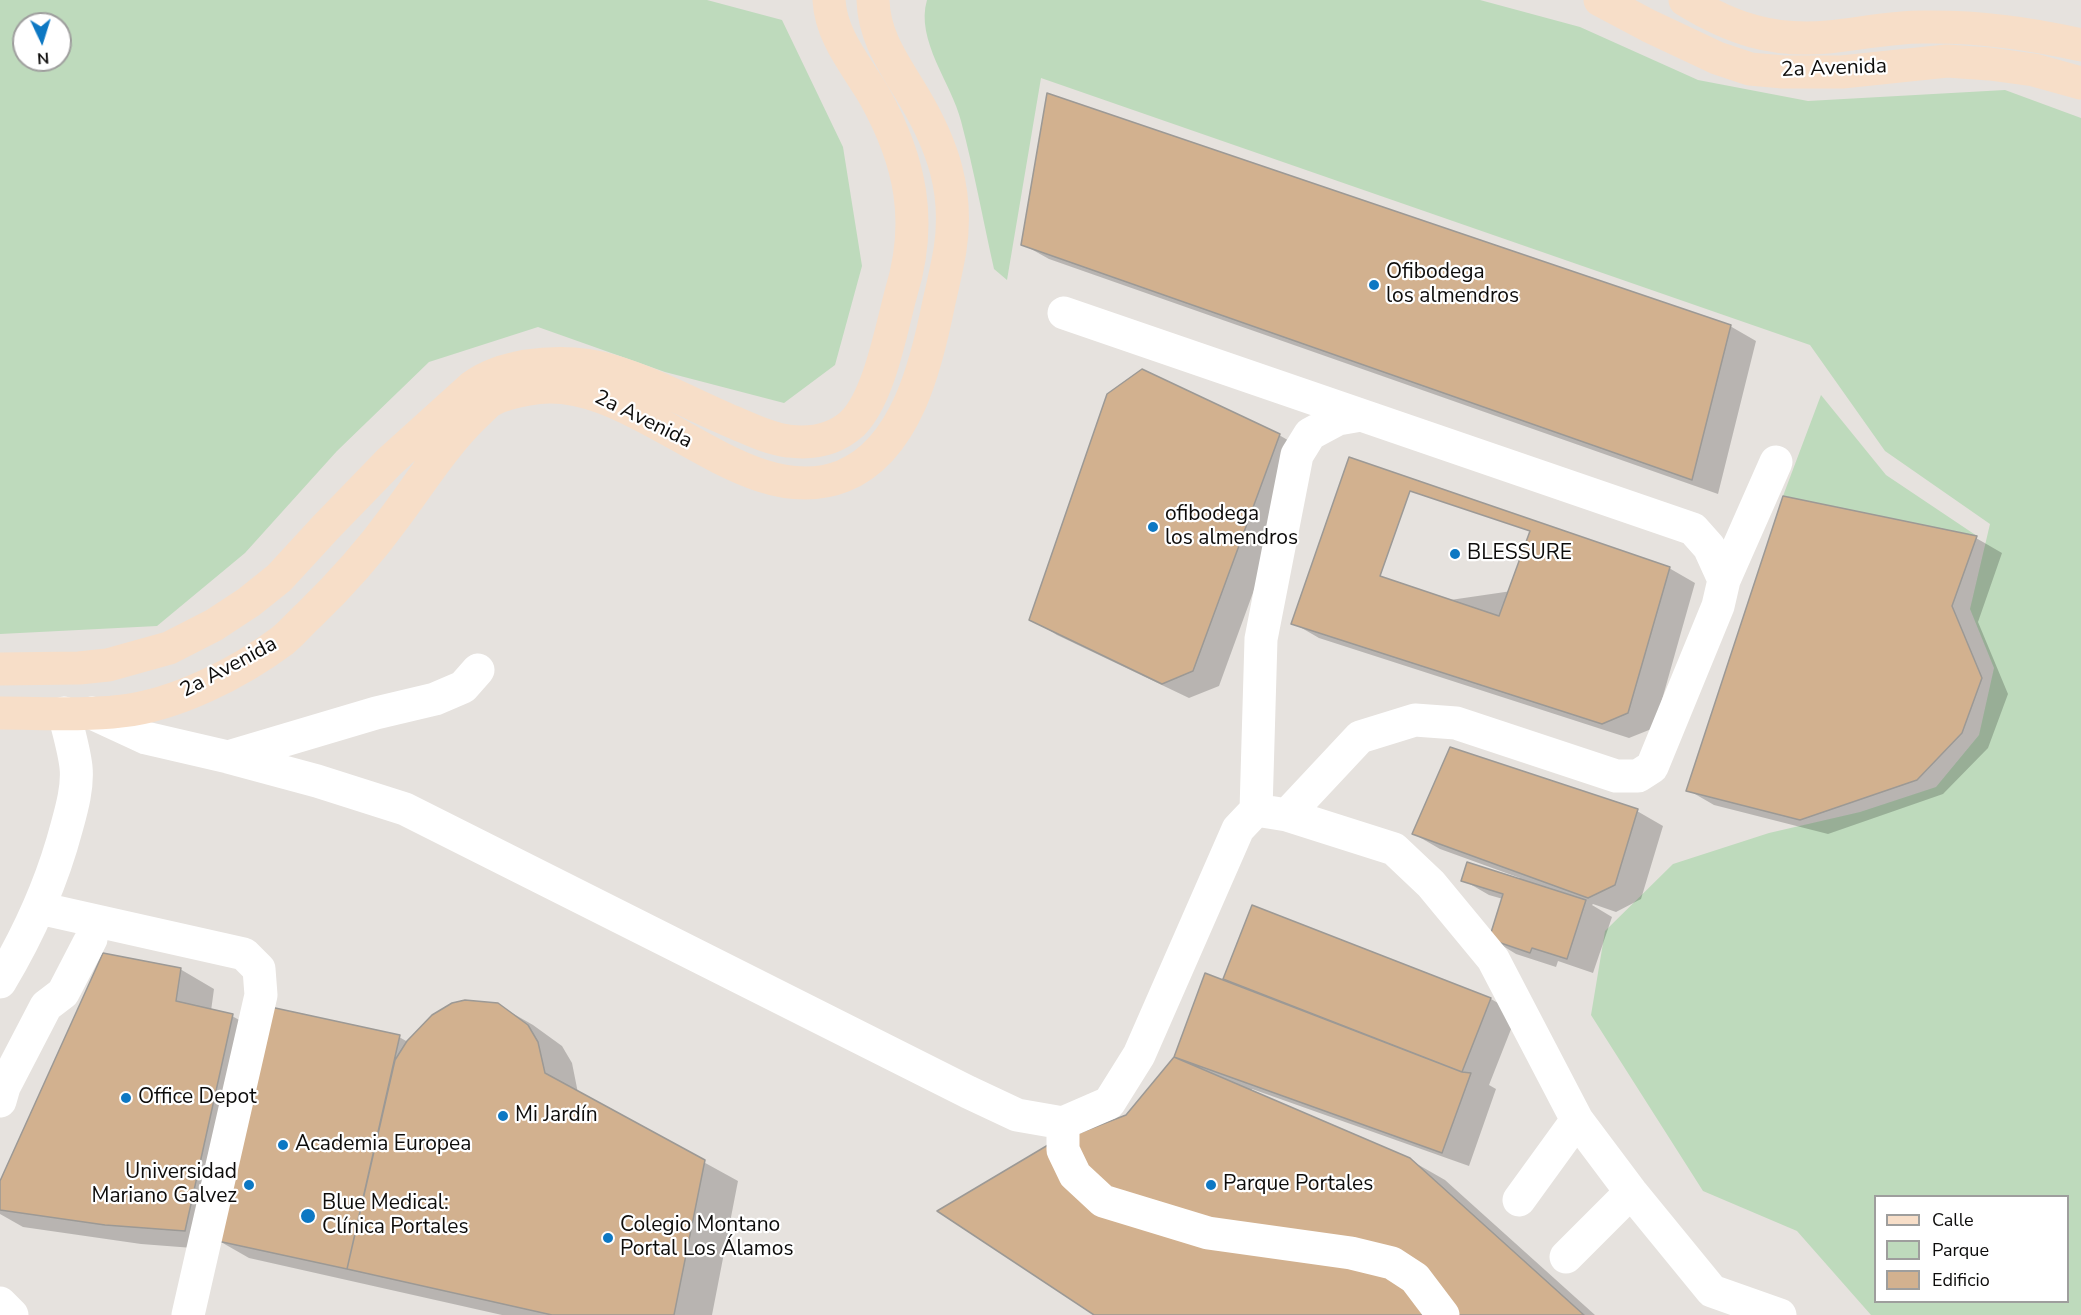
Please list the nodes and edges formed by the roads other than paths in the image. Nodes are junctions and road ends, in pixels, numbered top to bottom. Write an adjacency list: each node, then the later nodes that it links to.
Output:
1 (829, 0): 11 (main road, 2a Avenida)
2 (873, 0): 14 (main road, 2a Avenida)
3 (1600, 0): 6 (main road, 2a Avenida)
4 (1685, 0): 5 (main road, 2a Avenida)
5 (2081, 45)
6 (2081, 83)
7 (1064, 313): 8 (street)
8 (1361, 415): 10 (street); 16 (street)
9 (1776, 462): 10 (street)
10 (1724, 580): 16 (street)
11 (0, 669)
12 (478, 670): 15 (street)
13 (0, 713): 14 (main road, 2a Avenida)
14 (78, 713): 15 (street); 17 (street)
15 (228, 757): 22 (street)
16 (1271, 812): 21 (street); 22 (street)
17 (39, 908): 19 (street); 29 (street)
18 (91, 939): 20 (street)
19 (0, 982)
20 (0, 1101)
21 (1577, 1120): 23 (street); 24 (street)
22 (1063, 1123): 30 (street)
23 (1631, 1192): 25 (street); 27 (street)
24 (1519, 1200)
25 (1566, 1257)
26 (0, 1303): 28 (street)
27 (1719, 1303): 31 (street)
28 (12, 1315)
29 (188, 1315)
30 (1443, 1315)
31 (1780, 1315)

